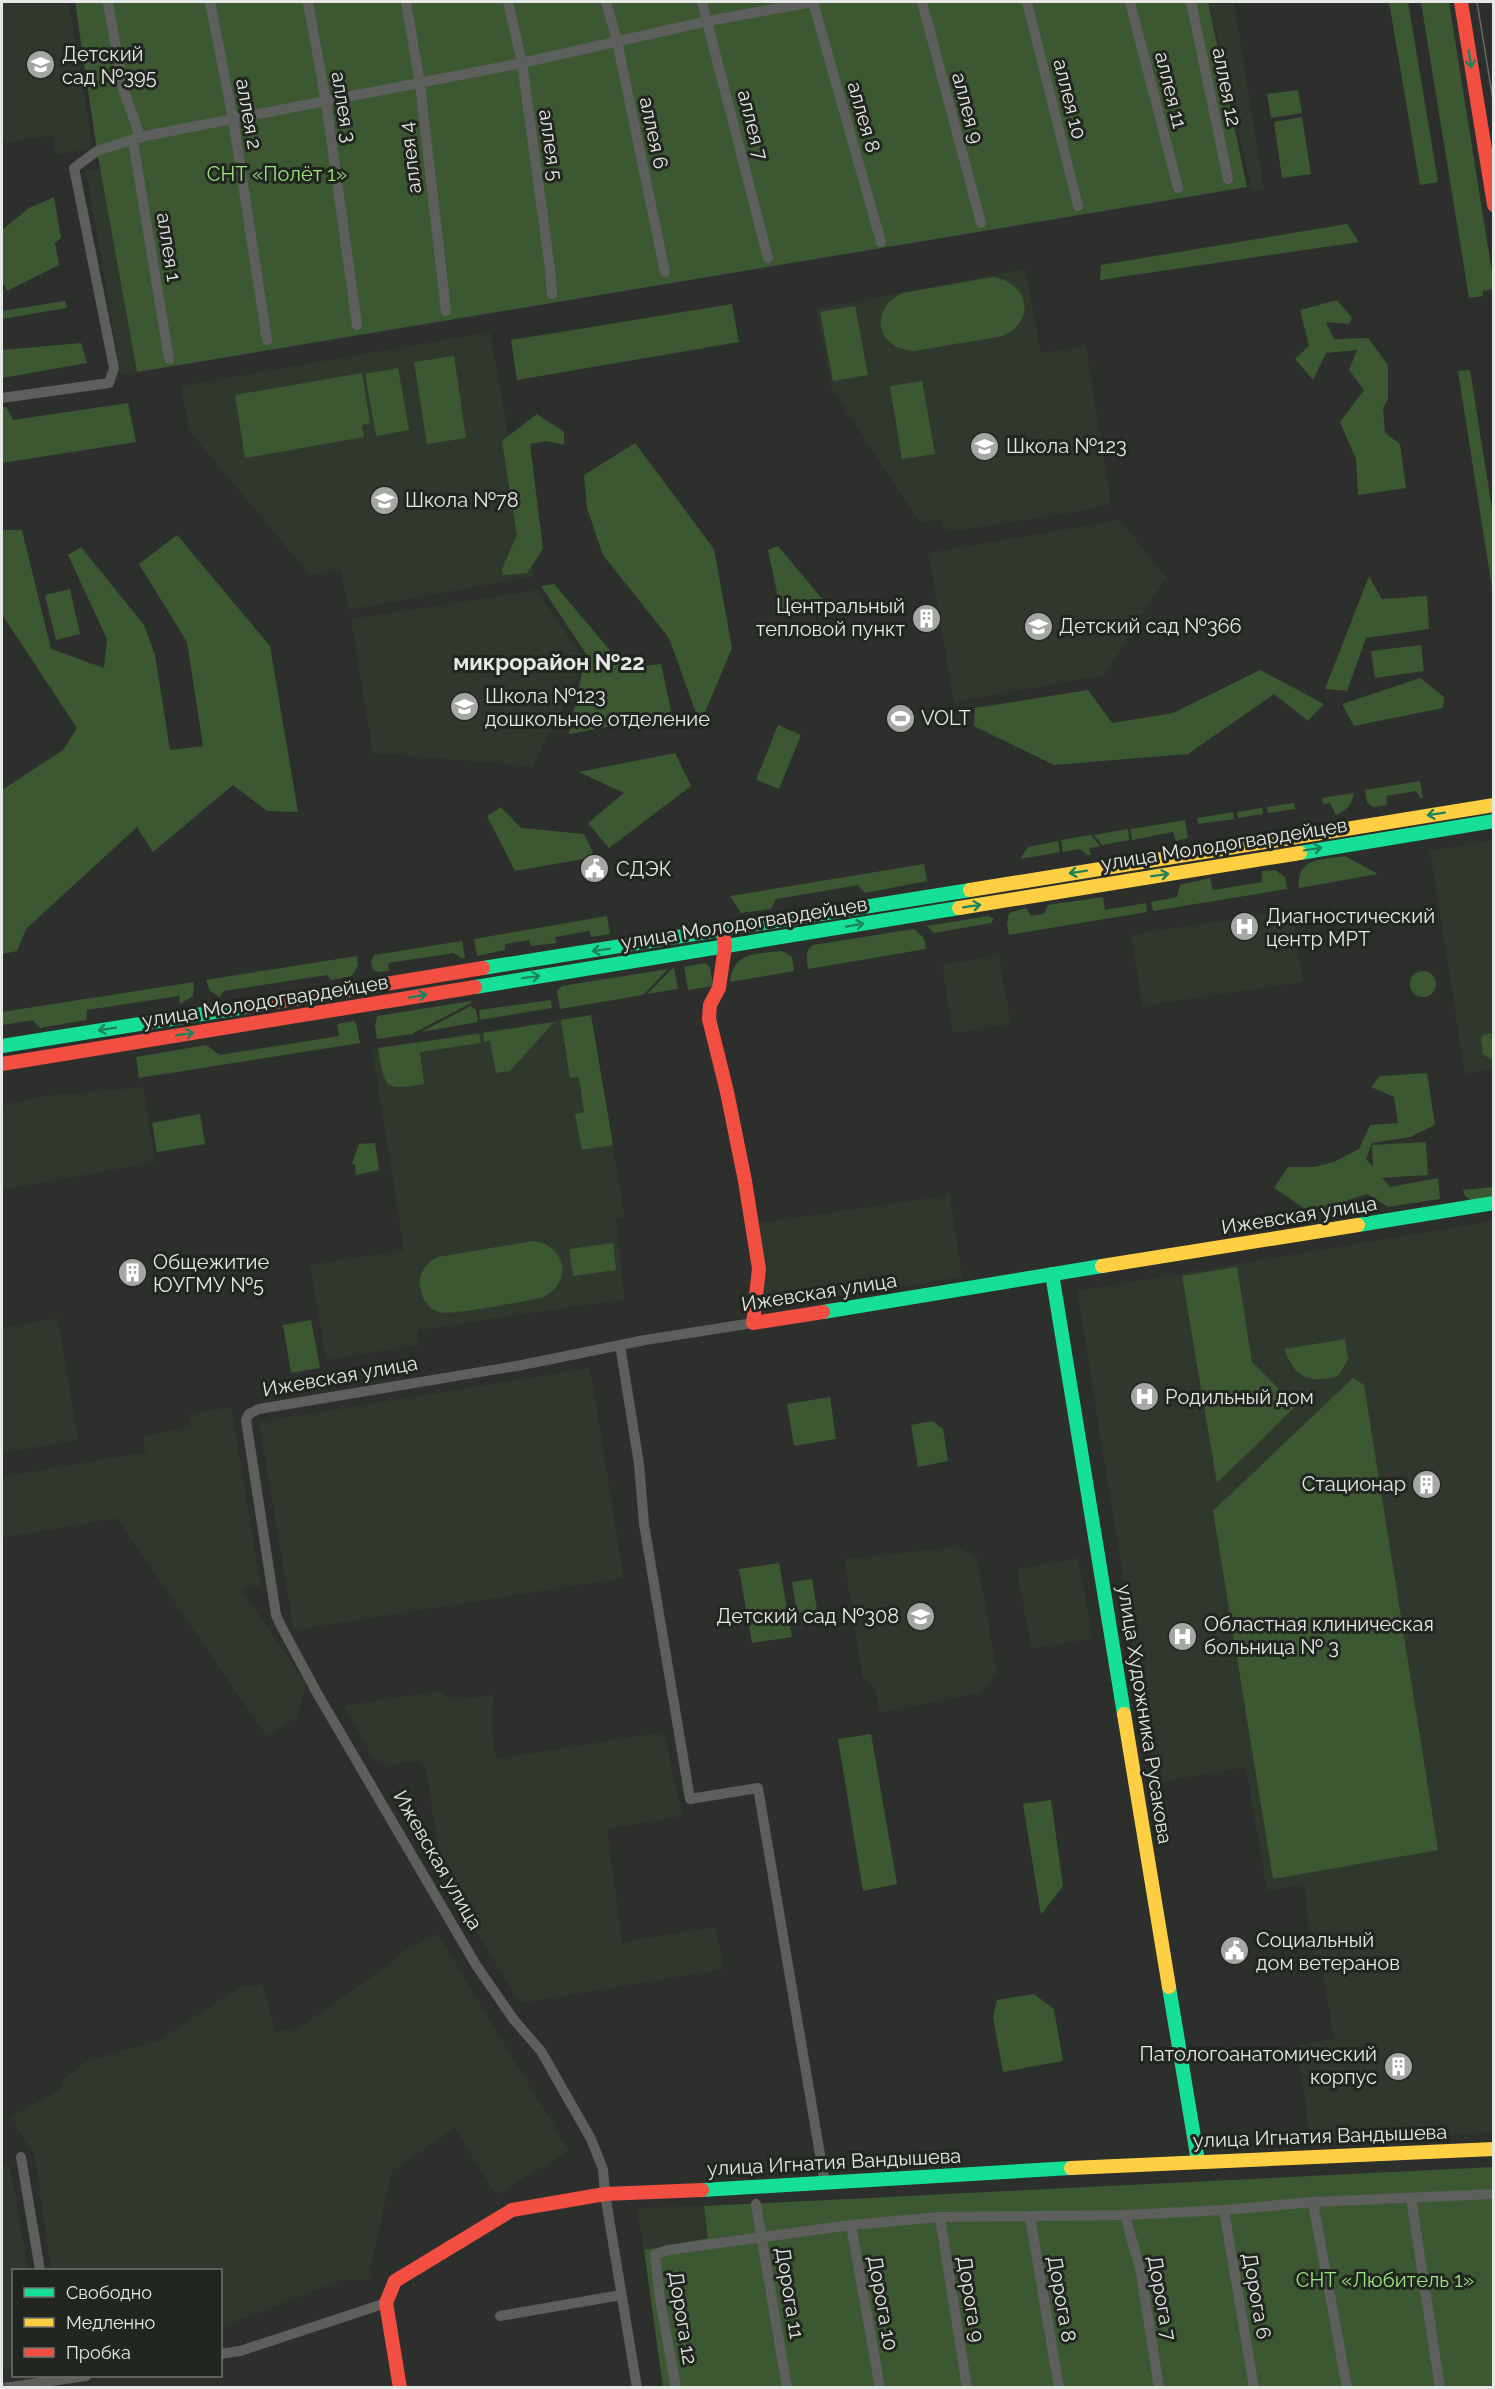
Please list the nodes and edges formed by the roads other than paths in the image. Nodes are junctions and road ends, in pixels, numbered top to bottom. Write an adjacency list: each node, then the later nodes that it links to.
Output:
1 (108, 2): 20 (street, аллея 1)
2 (210, 2): 19 (street, аллея 2)
3 (308, 2): 18 (street, аллея 3)
4 (406, 2): 17 (street, аллея 4)
5 (508, 2): 16 (street, аллея 5)
6 (606, 2): 15 (street, аллея 6)
7 (702, 2): 14 (street, аллея 7)
8 (813, 2): 14 (street); 26 (street, аллея 8)
9 (922, 2): 25 (street, аллея 9)
10 (1027, 2): 24 (street, аллея 10)
11 (1130, 2): 22 (street, аллея 11)
12 (1191, 2): 21 (street, аллея 12)
13 (1461, 2): 23 (street, one-way to 23)
14 (708, 21): 15 (street); 27 (street, аллея 7)
15 (617, 41): 16 (street); 28 (street, аллея 6)
16 (522, 63): 17 (street); 29 (street, аллея 5)
17 (420, 84): 18 (street); 30 (street, аллея 4)
18 (326, 102): 19 (street); 31 (street, аллея 3)
19 (232, 118): 20 (street); 32 (street, аллея 2)
20 (137, 139): 33 (street, аллея 1); 34 (street)
21 (1227, 179)
22 (1178, 188)
23 (1494, 205)
24 (1078, 206)
25 (981, 223)
26 (880, 242)
27 (768, 258)
28 (665, 272)
29 (552, 294)
30 (446, 311)
31 (357, 325)
32 (267, 340)
33 (169, 358)
34 (2, 398)
35 (1494, 805): 37 (street, улица Молодогвардейцев, one-way to 37)
36 (1494, 821): 38 (street, улица Молодогвардейцев, one-way to 36)
37 (723, 931): 38 (street); 39 (street, улица Молодогвардейцев, one-way to 39)
38 (725, 946): 40 (street, улица Молодогвардейцев, one-way to 38); 43 (street)
39 (2, 1046)
40 (2, 1064)
41 (1494, 1203): 42 (street, Ижевская улица)
42 (1052, 1274): 43 (street, Ижевская улица); 47 (street, улица Художника Русакова)
43 (753, 1323): 44 (street, Ижевская улица)
44 (620, 1345): 48 (street); 49 (street, Ижевская улица)
45 (1494, 2149): 47 (street, улица Игнатия Вандышева)
46 (21, 2157): 60 (street)
47 (1198, 2161): 48 (street, улица Игнатия Вандышева)
48 (825, 2184): 49 (street, улица Игнатия Вандышева)
49 (605, 2194): 61 (street, Ижевская улица); 62 (street, улица Игнатия Вандышева)
50 (1494, 2194): 51 (street)
51 (1411, 2198): 52 (street); 77 (street)
52 (1313, 2202): 54 (street); 76 (street)
53 (756, 2204): 59 (street, Дорога 11)
54 (1224, 2210): 55 (street); 75 (street, Дорога 6)
55 (1125, 2215): 57 (street); 74 (street, Дорога 7)
56 (940, 2217): 57 (street); 58 (street); 72 (street, Дорога 9)
57 (1030, 2217): 73 (street, Дорога 8)
58 (851, 2224): 59 (street); 71 (street, Дорога 10)
59 (762, 2237): 69 (street, Дорога 12); 70 (street, Дорога 11)
60 (40, 2269)
61 (621, 2295): 63 (street); 68 (street, Ижевская улица)
62 (386, 2303): 64 (street); 67 (street)
63 (500, 2316)
64 (222, 2354)
65 (59, 2378): 66 (street)
66 (4, 2388)
67 (400, 2388)
68 (637, 2388)
69 (676, 2388)
70 (787, 2388)
71 (879, 2388)
72 (968, 2388)
73 (1059, 2388)
74 (1159, 2388)
75 (1254, 2388)
76 (1347, 2388)
77 (1440, 2388)

